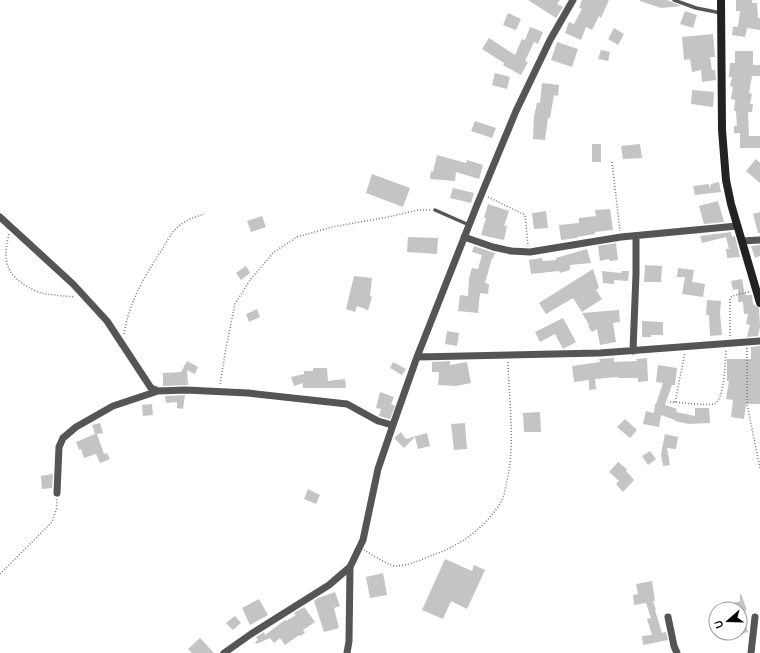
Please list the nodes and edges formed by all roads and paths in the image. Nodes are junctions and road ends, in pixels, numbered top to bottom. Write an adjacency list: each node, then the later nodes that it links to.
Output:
1 (573, 0): 6 (street)
2 (674, 0): 4 (lane)
3 (721, 0): 4 (street)
4 (721, 13): 12 (street)
5 (612, 162): 15 (path)
6 (481, 194): 10 (street); 18 (path)
7 (435, 210): 10 (lane); 31 (path)
8 (204, 214): 24 (path)
9 (0, 217): 11 (street)
10 (468, 225): 14 (street)
11 (10, 226): 20 (street); 20 (path)
12 (737, 226): 13 (street); 17 (street)
13 (636, 236): 15 (street); 27 (street)
14 (464, 237): 18 (street); 29 (street)
15 (621, 237): 18 (street)
16 (760, 240): 17 (street)
17 (742, 241): 19 (street)
18 (529, 252)
19 (756, 290): 21 (street); 25 (path)
20 (87, 299): 24 (street)
21 (760, 303)
22 (760, 341): 23 (street)
23 (747, 342): 25 (street); 35 (path)
24 (123, 344): 30 (street)
25 (729, 344): 26 (street); 33 (path)
26 (686, 347): 27 (street); 33 (path)
27 (633, 351): 28 (street)
28 (508, 355): 29 (street); 37 (path)
29 (417, 357): 34 (street)
30 (158, 391): 31 (street); 36 (street)
31 (219, 392): 34 (street)
32 (670, 402): 33 (path)
33 (675, 402)
34 (392, 426): 37 (street)
35 (760, 468)
36 (58, 493): 39 (path)
37 (359, 547): 38 (street)
38 (350, 567): 42 (street); 43 (street)
39 (0, 574)
40 (668, 617): 44 (street)
41 (755, 617): 45 (street)
42 (224, 653)
43 (347, 653)
44 (678, 653)
45 (750, 653)

